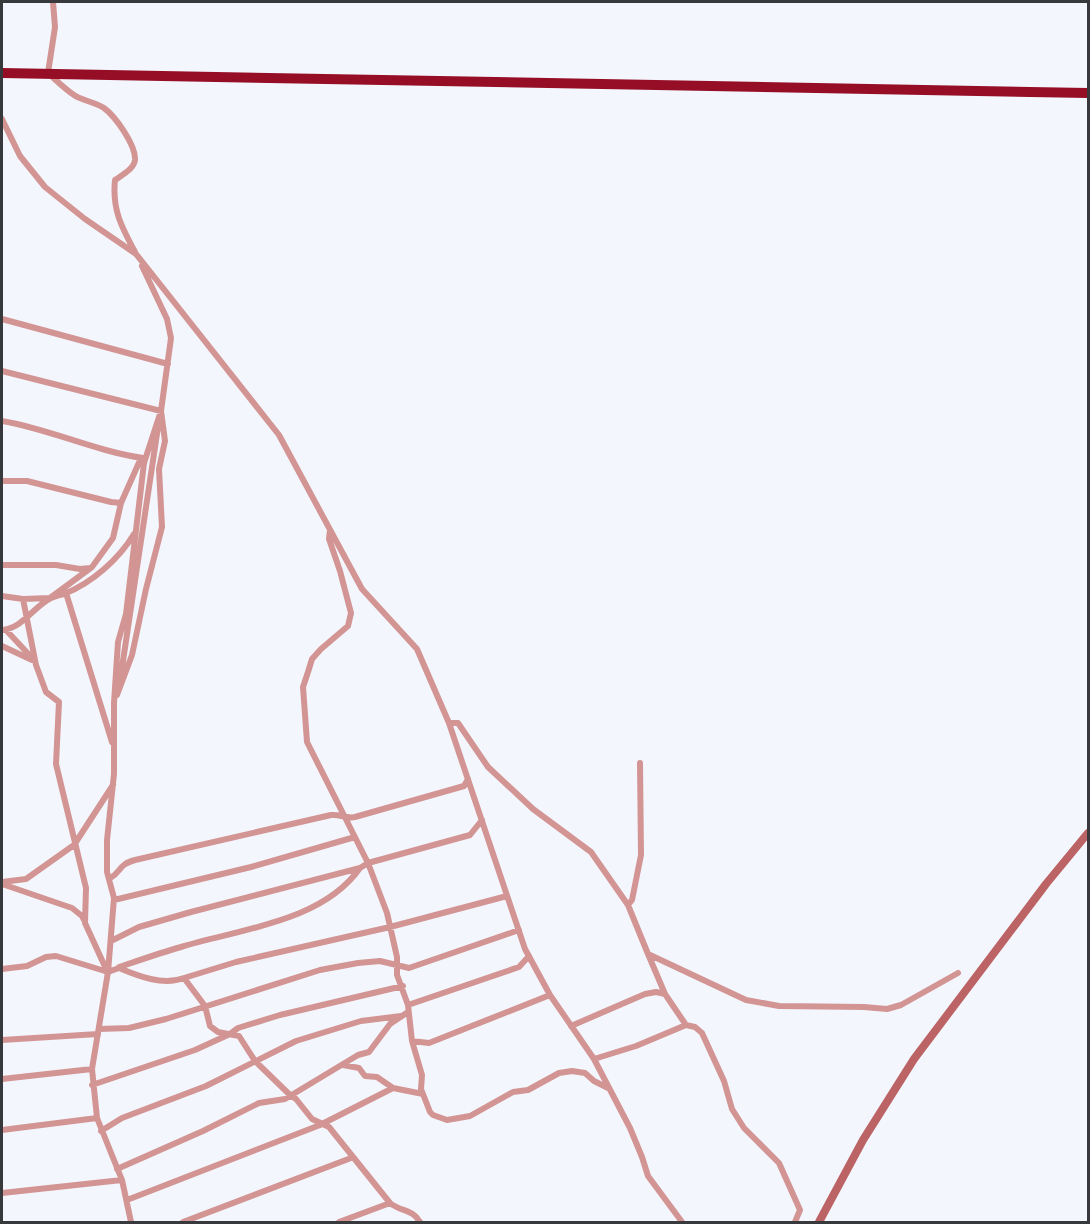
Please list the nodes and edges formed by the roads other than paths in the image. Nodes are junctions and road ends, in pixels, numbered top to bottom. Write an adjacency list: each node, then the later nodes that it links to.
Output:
1 (53, 2): 3 (street)
2 (2, 73): 3 (highway)
3 (48, 74): 4 (highway); 6 (street)
4 (1089, 93)
5 (2, 118): 6 (street)
6 (136, 254): 8 (street); 15 (street)
7 (2, 319): 8 (street)
8 (168, 361): 10 (street)
9 (2, 371): 10 (street)
10 (161, 411): 12 (street); 27 (street); 27 (street)
11 (2, 421): 12 (street)
12 (143, 458): 14 (street); 16 (street)
13 (2, 481): 14 (street)
14 (122, 503): 18 (street)
15 (330, 529): 29 (street); 34 (street)
16 (135, 531): 19 (street); 28 (street)
17 (2, 565): 18 (street)
18 (92, 567): 22 (street)
19 (66, 593): 22 (street); 30 (street)
20 (2, 596): 21 (street)
21 (22, 598): 22 (street); 23 (street)
22 (50, 598): 23 (street)
23 (26, 617): 24 (street); 26 (street)
24 (4, 630): 26 (street)
25 (2, 646): 26 (street)
26 (36, 661): 38 (street)
27 (118, 692): 28 (street)
28 (114, 703): 30 (street)
29 (449, 723): 32 (street); 45 (street)
30 (114, 749): 33 (street)
31 (640, 763): 45 (street)
32 (468, 779): 34 (street); 35 (street)
33 (114, 784): 38 (street); 41 (street)
34 (346, 817): 37 (street); 41 (street)
35 (482, 820): 39 (street); 43 (street)
36 (1089, 833): 96 (street)
37 (355, 837): 39 (street); 44 (street)
38 (74, 845): 42 (street); 46 (street)
39 (368, 863): 40 (street); 47 (street)
40 (360, 868): 49 (street); 53 (street)
41 (109, 879): 44 (street)
42 (2, 883): 46 (street)
43 (507, 896): 47 (street); 48 (street)
44 (114, 900): 49 (street)
45 (628, 905): 50 (street)
46 (85, 923): 55 (street)
47 (390, 927): 52 (street); 57 (street)
48 (519, 930): 51 (street); 52 (street)
49 (111, 941): 55 (street)
50 (648, 954): 56 (street); 59 (street)
51 (529, 956): 60 (street); 62 (street)
52 (397, 965): 58 (street); 61 (street)
53 (118, 968): 55 (street); 57 (street)
54 (2, 969): 55 (street)
55 (108, 972): 66 (street)
56 (958, 973)
57 (184, 978): 61 (street)
58 (403, 986): 62 (street); 67 (street)
59 (665, 994): 64 (street); 65 (street)
60 (550, 995): 65 (street); 69 (street)
61 (205, 1006): 66 (street); 67 (street)
62 (408, 1008): 63 (street); 69 (street)
63 (401, 1016): 71 (street); 72 (street)
64 (686, 1025): 70 (street); 95 (street)
65 (571, 1026): 70 (street)
66 (98, 1031): 68 (street); 73 (street)
67 (230, 1034): 71 (street); 75 (street)
68 (2, 1040)
69 (412, 1041): 78 (street)
70 (594, 1059): 77 (street)
71 (255, 1060): 79 (street); 83 (street)
72 (343, 1065): 76 (street); 79 (street)
73 (92, 1069): 74 (street); 75 (street)
74 (2, 1079)
75 (92, 1085): 80 (street)
76 (393, 1088): 78 (street); 81 (street)
77 (610, 1090): 78 (street); 94 (street)
78 (423, 1094)
79 (290, 1095): 81 (street); 85 (street)
80 (97, 1118): 82 (street); 83 (street)
81 (320, 1125): 84 (street); 88 (street)
82 (2, 1130)
83 (101, 1131): 85 (street)
84 (351, 1158): 89 (street); 91 (street)
85 (117, 1169): 86 (street)
86 (122, 1180): 87 (street); 88 (street)
87 (2, 1193)
88 (127, 1200): 90 (street)
89 (390, 1203): 92 (street); 93 (street)
90 (131, 1222)
91 (183, 1222)
92 (339, 1222)
93 (420, 1222)
94 (682, 1222)
95 (795, 1222)
96 (819, 1222)

